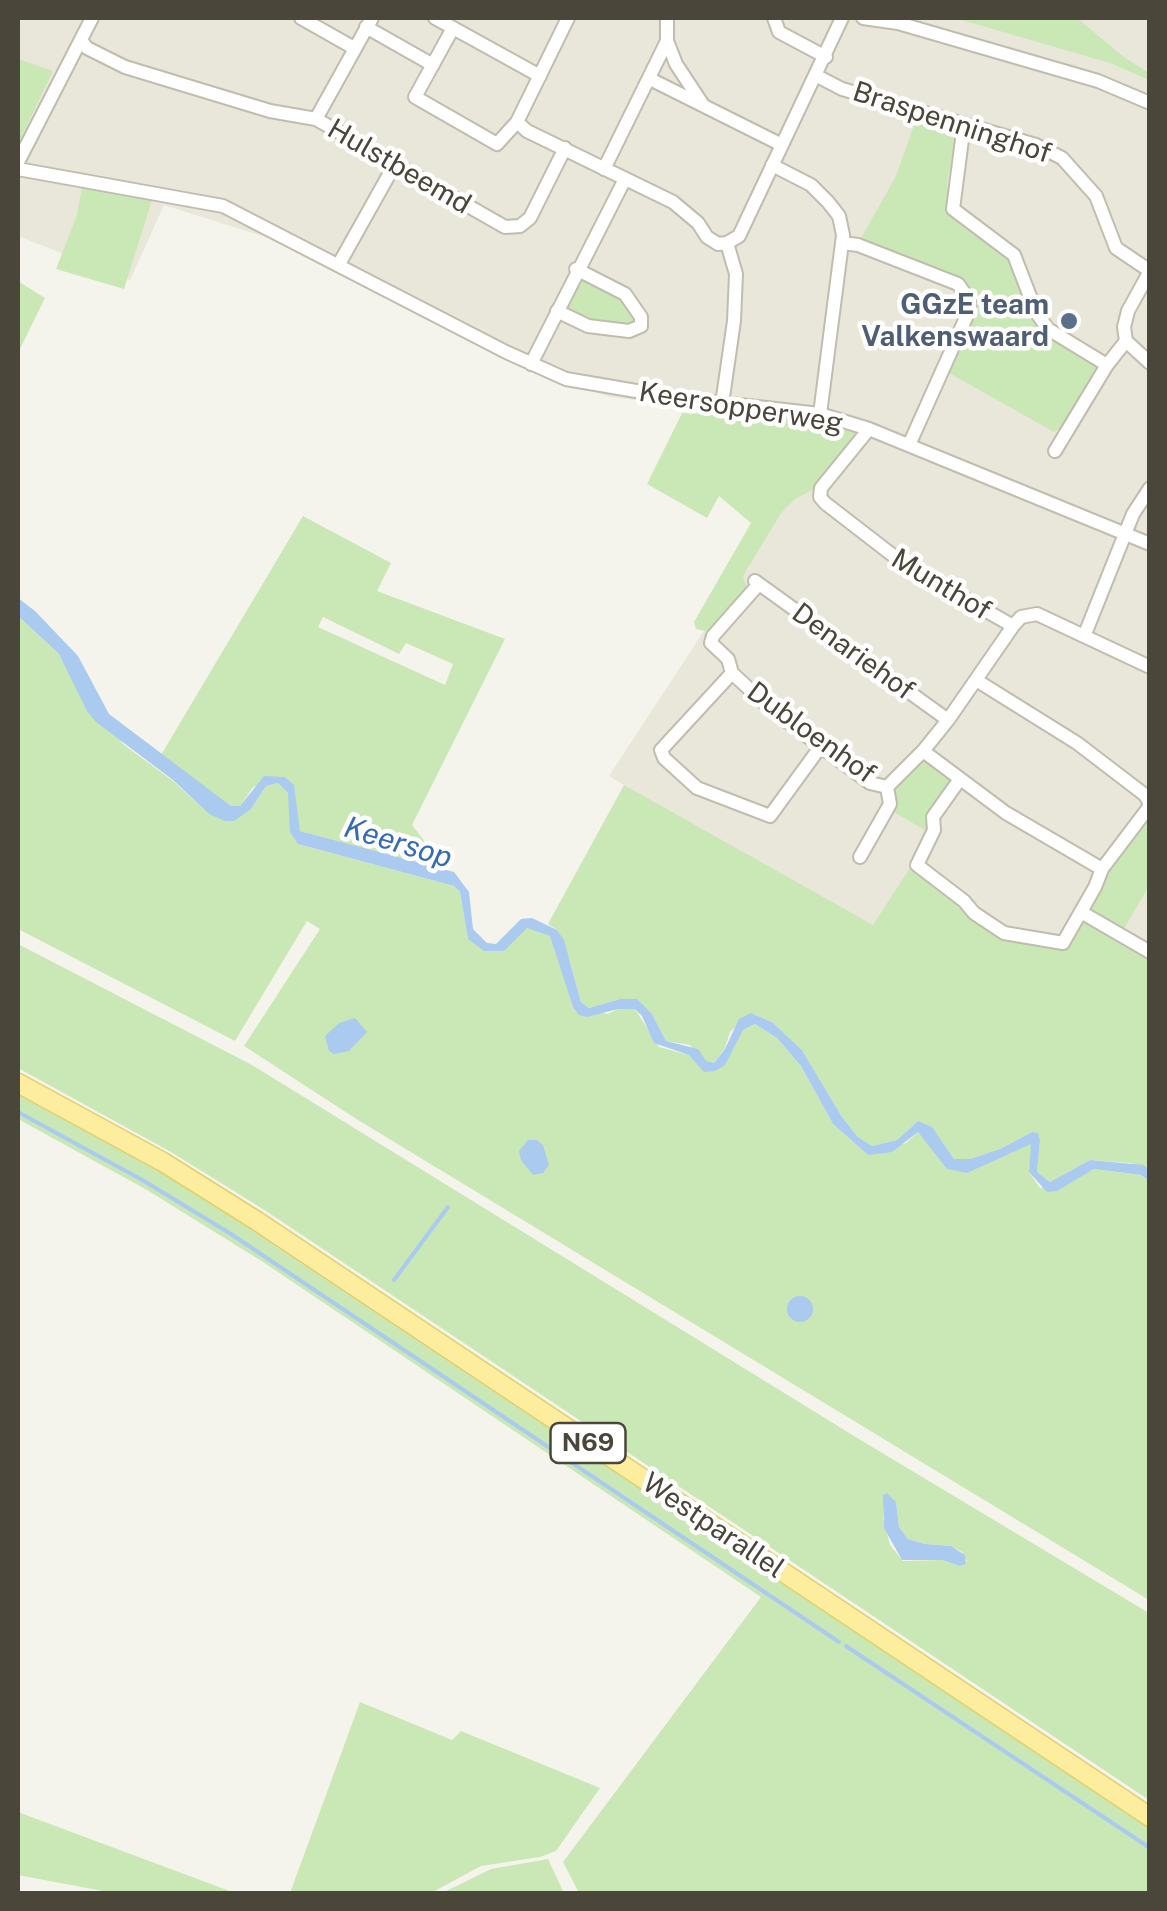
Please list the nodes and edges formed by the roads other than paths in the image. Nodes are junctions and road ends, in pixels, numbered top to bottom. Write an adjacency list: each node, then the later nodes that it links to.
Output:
1 (92, 18): 12 (street)
2 (301, 18): 14 (street)
3 (435, 18): 11 (street)
4 (568, 18): 17 (street)
5 (668, 18): 13 (street)
6 (774, 18): 15 (street)
7 (842, 18): 15 (street)
8 (863, 18): 9 (street)
9 (893, 20): 20 (street)
10 (369, 22): 14 (street); 16 (street)
11 (453, 28): 16 (street); 17 (street)
12 (81, 40): 22 (street, Hulstbeemd); 29 (street)
13 (666, 41): 19 (street); 21 (street)
14 (354, 48): 22 (street)
15 (826, 57): 18 (street)
16 (433, 65): 23 (street)
17 (540, 76): 23 (street)
18 (817, 76): 24 (street, Braspenninghof); 25 (street)
19 (650, 80): 21 (street); 30 (street)
20 (1149, 102)
21 (704, 106): 25 (street)
22 (316, 120): 27 (street, Hulstbeemd)
23 (517, 122): 26 (street)
24 (964, 124): 36 (street, Braspenninghof); 41 (street)
25 (782, 145): 28 (street)
26 (564, 148): 27 (street, Hulstbeemd); 30 (street)
27 (395, 164): 34 (street)
28 (772, 165): 32 (street); 33 (street)
29 (18, 166): 34 (street)
30 (604, 168): 31 (street)
31 (624, 179): 32 (street); 35 (street)
32 (727, 243): 42 (street)
33 (842, 243): 43 (street); 45 (street)
34 (339, 264): 40 (street, Keersopperweg)
35 (576, 269): 37 (street); 37 (street)
36 (1150, 271): 38 (street)
37 (557, 310): 40 (street)
38 (1126, 341): 39 (street); 41 (street)
39 (1150, 363)
40 (531, 364): 42 (street, Keersopperweg)
41 (1107, 365): 46 (street)
42 (722, 404): 43 (street, Keersopperweg)
43 (820, 414): 44 (street, Keersopperweg)
44 (869, 429): 45 (street, Keersopperweg); 51 (street, Munthof)
45 (910, 445): 48 (street, Keersopperweg)
46 (1055, 451)
47 (1150, 488): 48 (street)
48 (1124, 534): 49 (street, Keersopperweg); 52 (street)
49 (1150, 544)
50 (756, 582): 54 (street, Dubloenhof); 56 (street, Denariehof)
51 (1013, 626): 52 (street, Munthof); 55 (street)
52 (1085, 634): 53 (street, Munthof)
53 (1150, 666)
54 (732, 673): 57 (street, Dubloenhof); 57 (street)
55 (976, 680): 56 (street); 62 (street)
56 (948, 720): 58 (street)
57 (821, 746): 60 (street, Dubloenhof)
58 (923, 752): 59 (street); 60 (street)
59 (960, 779): 62 (street); 63 (street)
60 (887, 787): 61 (street)
61 (860, 857)
62 (1102, 870): 63 (street)
63 (1081, 912): 64 (street)
64 (1150, 952)
65 (18, 1071): 67 (main road, Westparallel / N69)
66 (18, 1083): 68 (main road, Westparallel / N69)
67 (1150, 1804)
68 (1150, 1817)

